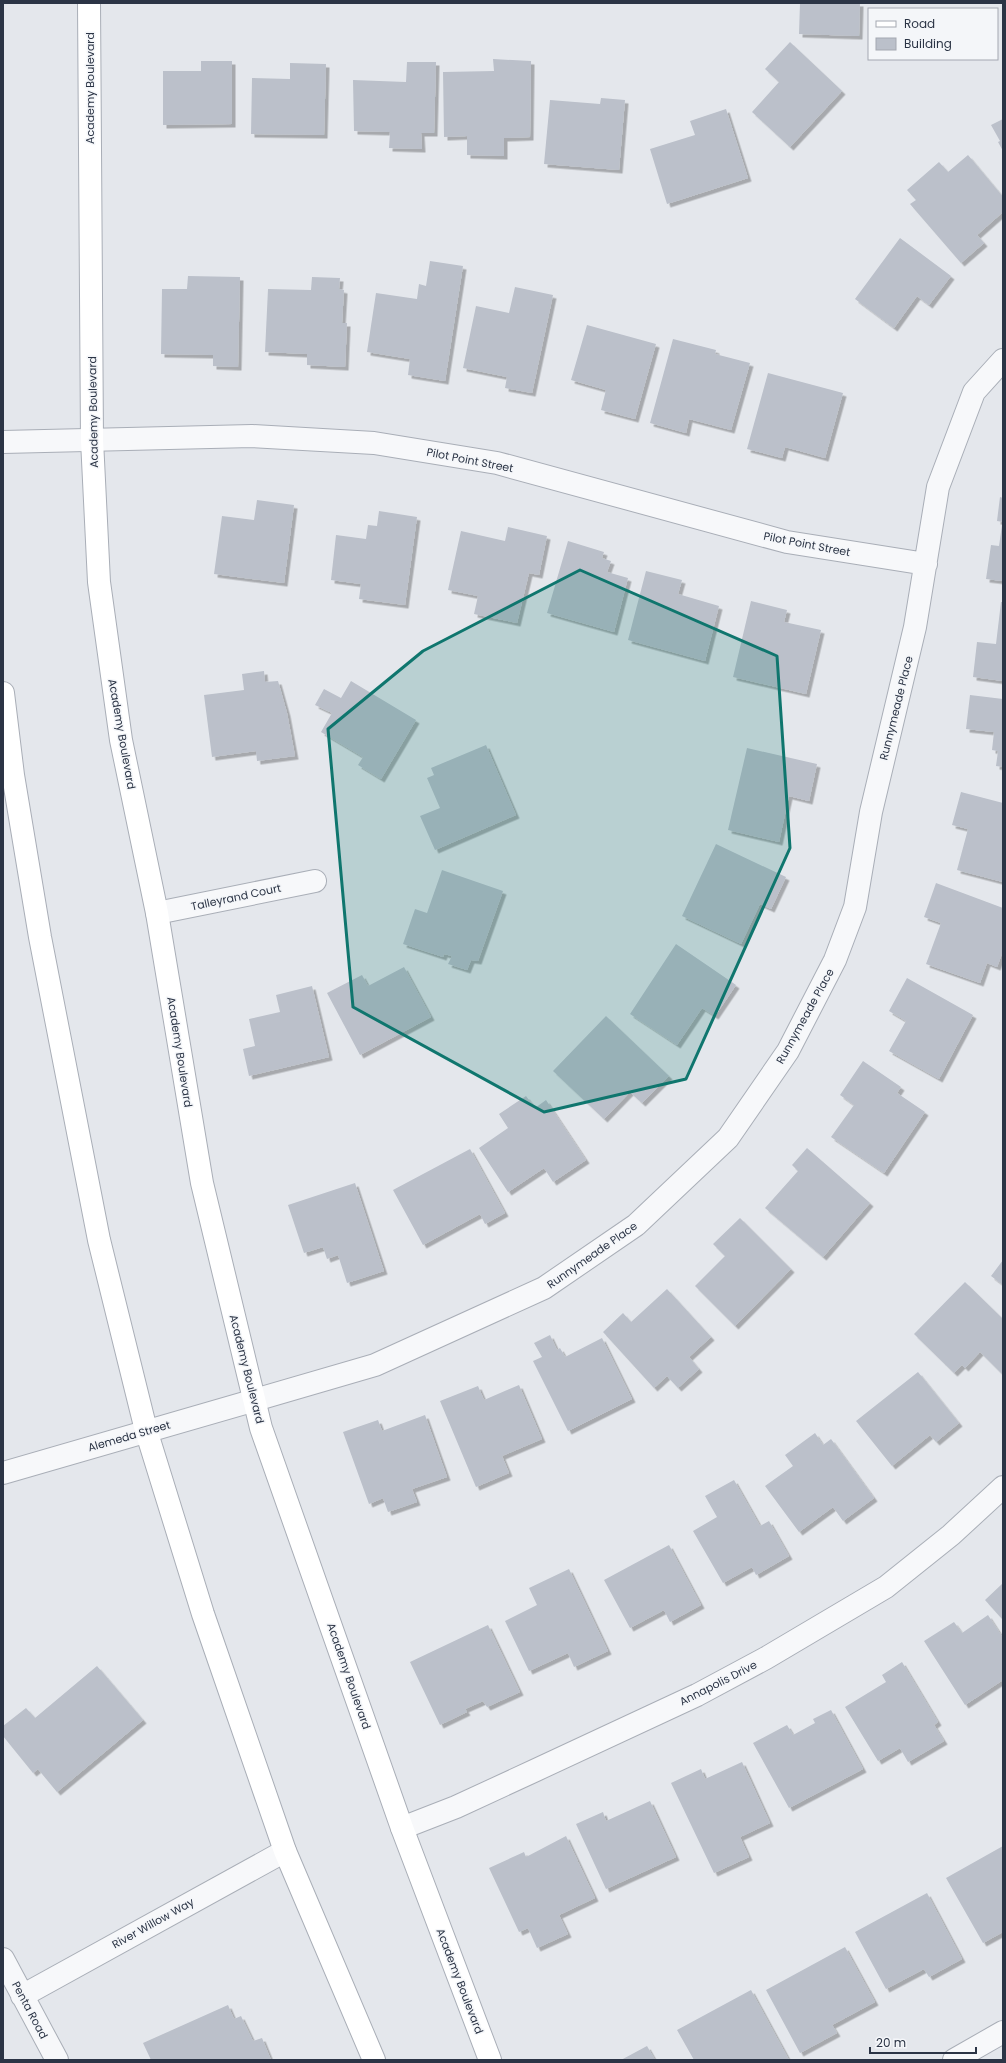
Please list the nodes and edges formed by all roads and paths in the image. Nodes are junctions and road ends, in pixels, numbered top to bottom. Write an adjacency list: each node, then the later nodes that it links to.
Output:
1 (89, 3): 3 (main road, Academy Boulevard)
2 (1003, 360): 5 (street, Runnymeade Place)
3 (92, 440): 4 (street, Pilot Point Street); 5 (street, Pilot Point Street); 8 (main road, Academy Boulevard)
4 (3, 442)
5 (926, 564): 9 (street, Runnymeade Place)
6 (3, 693): 10 (main road)
7 (315, 881): 8 (street, Talleyrand Court)
8 (157, 913): 9 (main road, Academy Boulevard)
9 (254, 1400): 10 (street, Alemeda Street); 13 (main road, Academy Boulevard)
10 (146, 1430): 11 (street, Alemeda Street); 14 (main road)
11 (3, 1473)
12 (1003, 1487): 13 (street, Annapolis Drive)
13 (402, 1828): 20 (main road, Academy Boulevard)
14 (286, 1851): 16 (street, River Willow Way); 19 (main road)
15 (3, 1960): 16 (street, Penta Road)
16 (22, 1996): 18 (street, Penta Road)
17 (1003, 2032): 21 (street)
18 (57, 2060)
19 (374, 2060)
20 (490, 2060)
21 (954, 2060)

